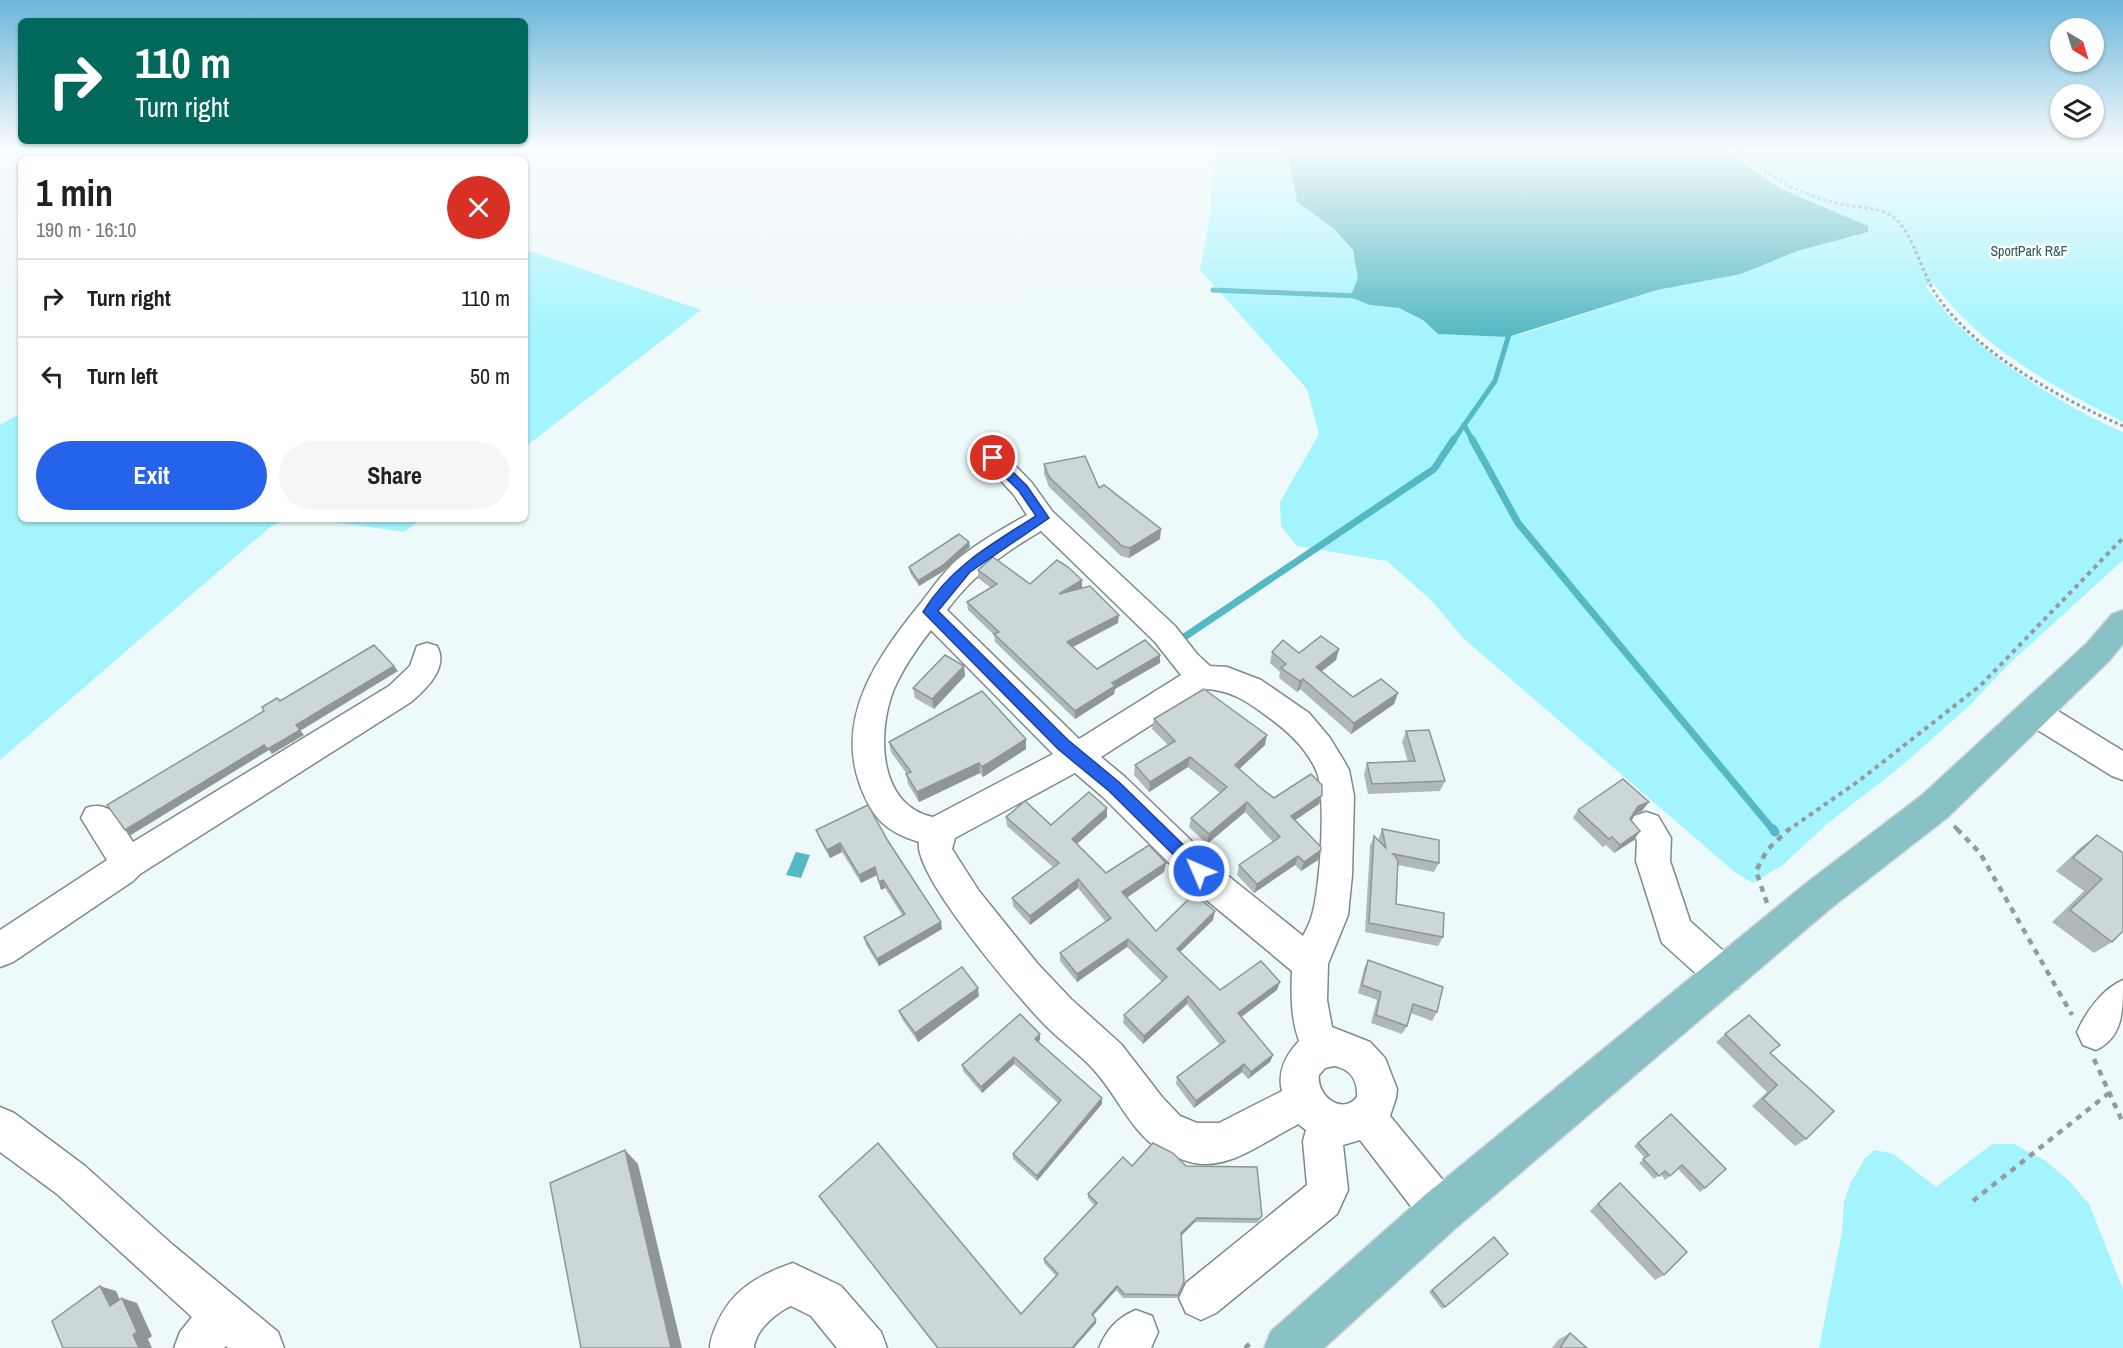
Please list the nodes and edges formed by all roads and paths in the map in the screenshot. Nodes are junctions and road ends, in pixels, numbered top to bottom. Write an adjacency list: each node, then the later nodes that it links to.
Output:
1 (1866, 210): 2 (path)
2 (2123, 426)
3 (993, 458): 4 (street)
4 (1043, 518): 6 (street); 9 (street)
5 (2123, 538): 18 (path)
6 (930, 612): 11 (street); 16 (street)
7 (2123, 622): 10 (main road)
8 (427, 654): 17 (street)
9 (1202, 676): 11 (street); 20 (street)
10 (2034, 712): 12 (street); 13 (main road)
11 (1078, 756): 16 (street); 20 (street)
12 (2123, 767)
13 (1935, 806): 18 (main road); 23 (path)
14 (98, 818): 17 (street)
15 (1646, 826): 21 (street)
16 (940, 833): 26 (street)
17 (128, 863): 19 (street)
18 (1778, 932): 21 (main road)
19 (0, 950)
20 (1310, 964): 24 (street)
21 (1725, 976): 30 (main road)
22 (2123, 998): 23 (street)
23 (2088, 1035): 25 (path)
24 (1321, 1048): 26 (street); 26 (street)
25 (2109, 1093): 27 (path); 29 (path)
26 (1333, 1114): 30 (street); 31 (street)
27 (2123, 1124)
28 (0, 1127): 32 (street)
29 (1973, 1201)
30 (1441, 1211): 33 (main road)
31 (1201, 1298)
32 (222, 1315): 34 (street); 35 (street)
33 (1291, 1347)
34 (196, 1348)
35 (262, 1348)
36 (732, 1348): 37 (street)
37 (866, 1348)

